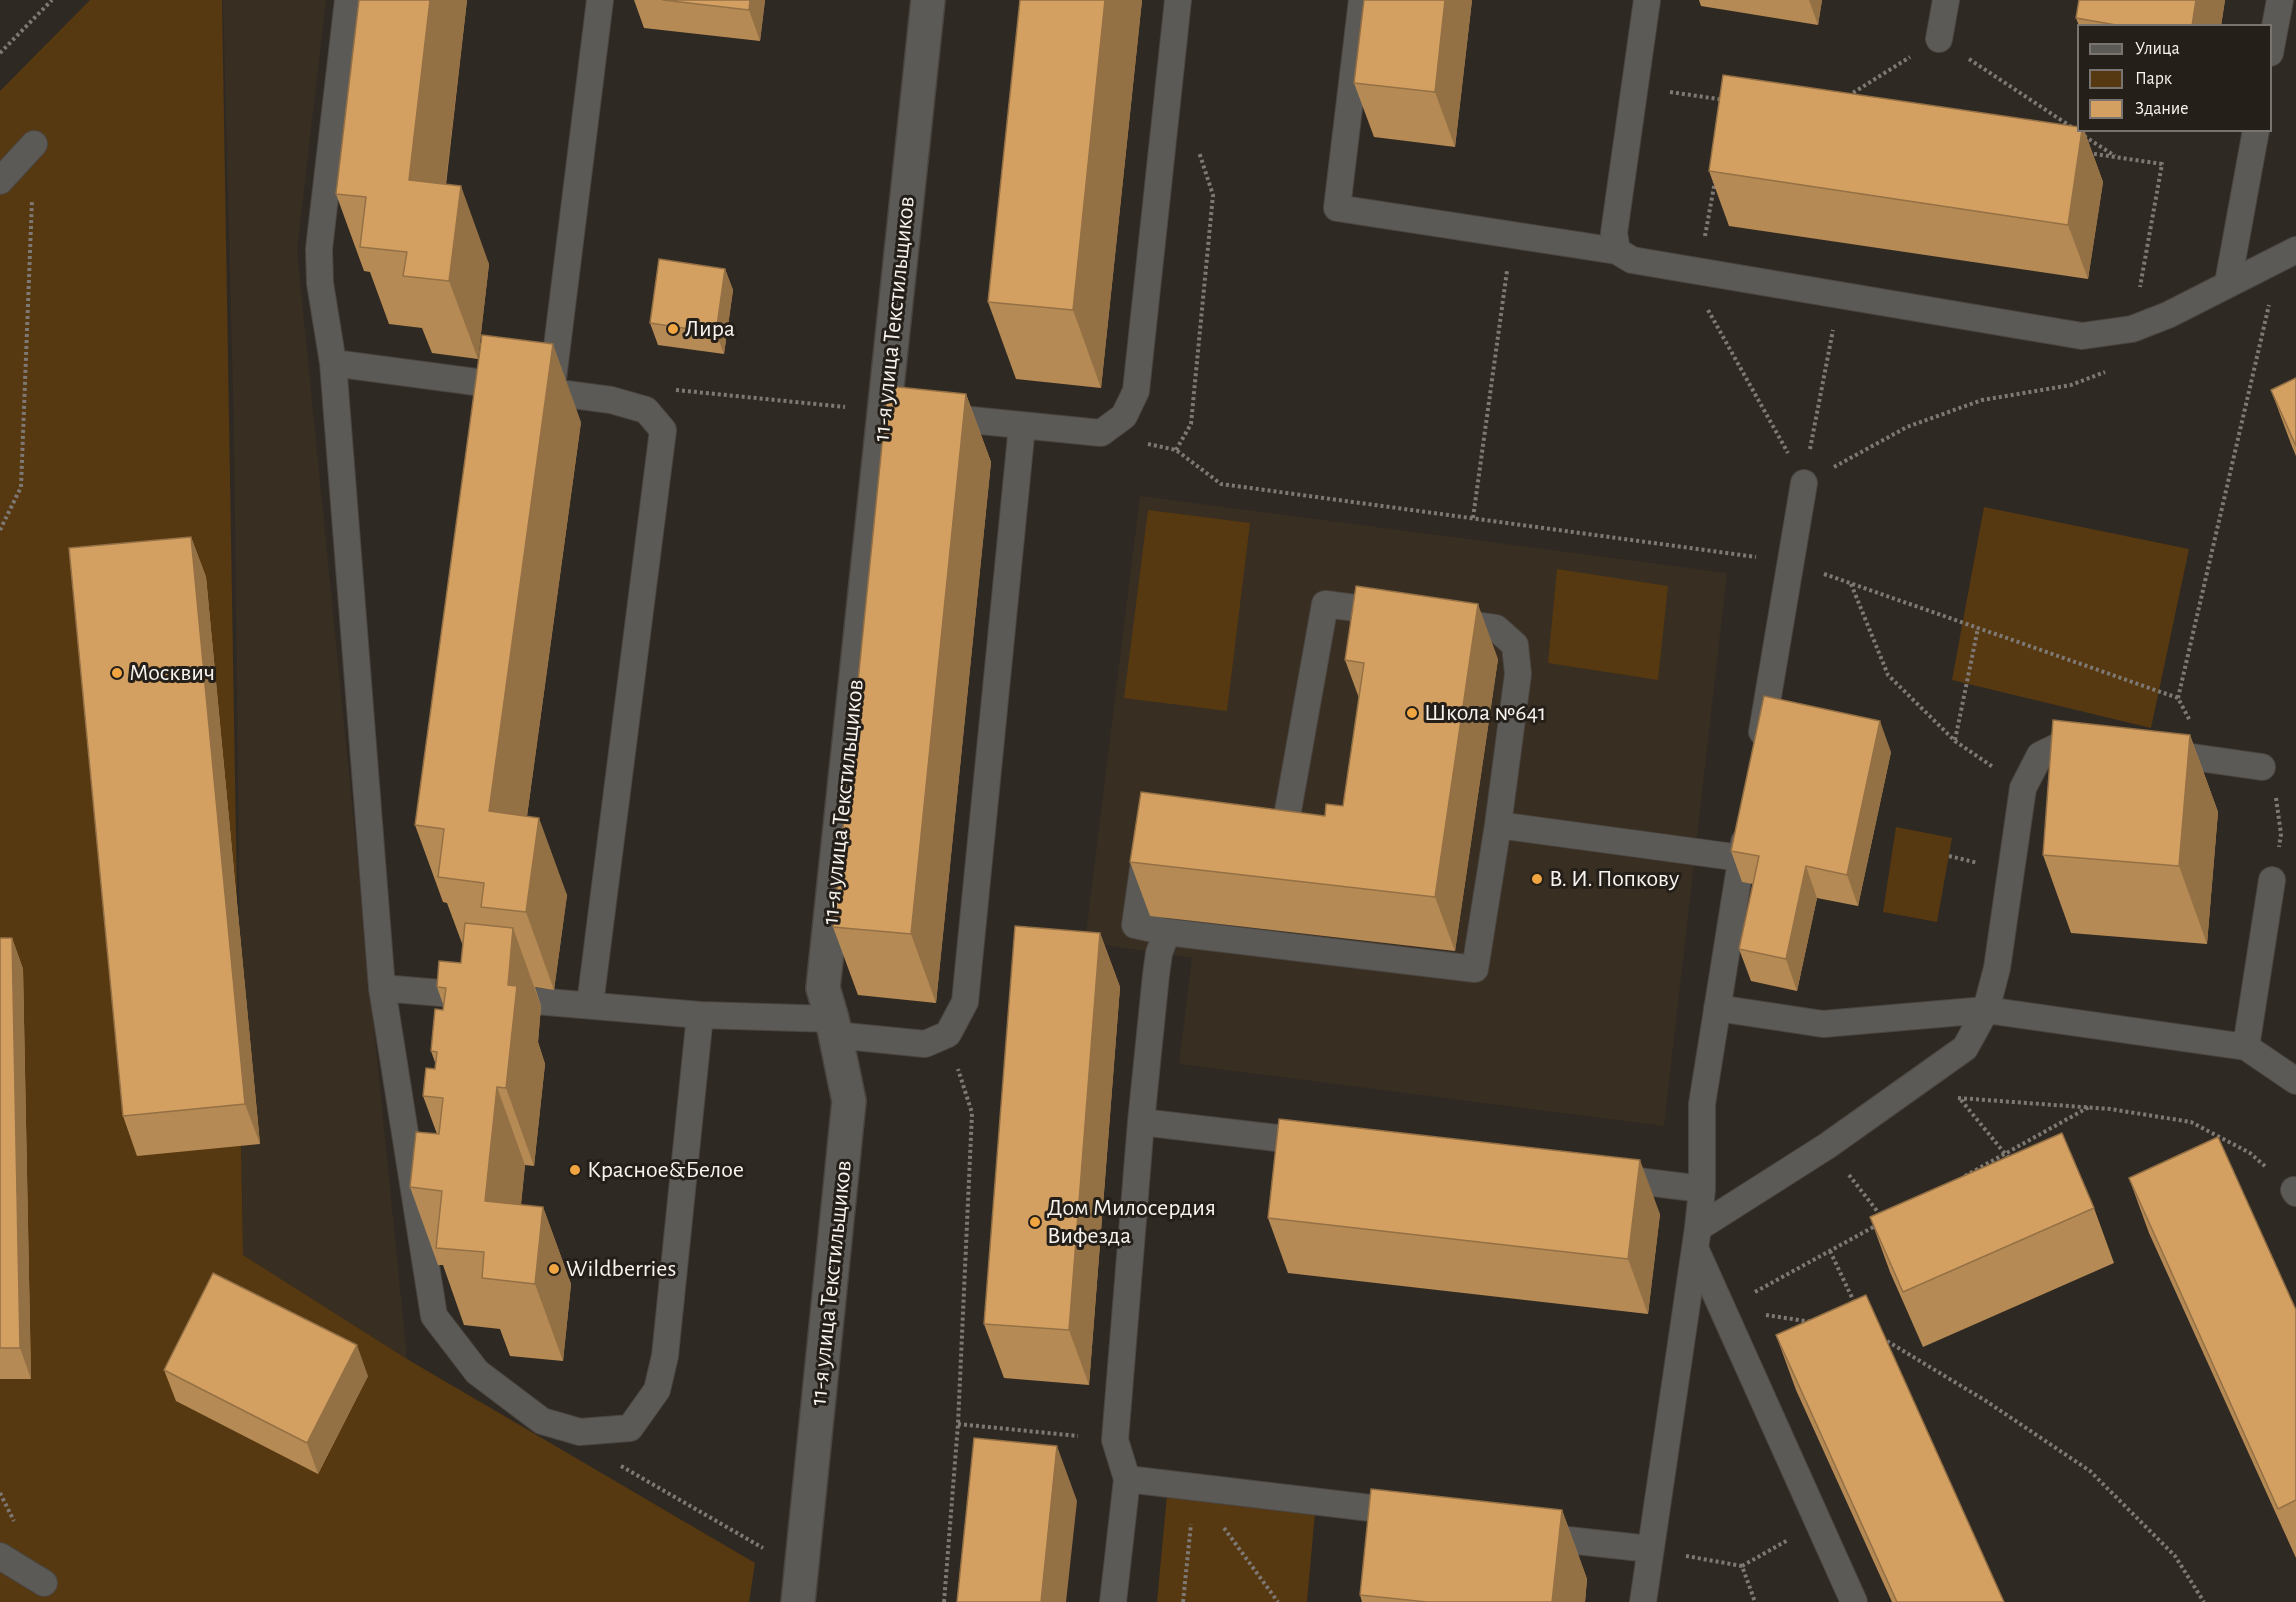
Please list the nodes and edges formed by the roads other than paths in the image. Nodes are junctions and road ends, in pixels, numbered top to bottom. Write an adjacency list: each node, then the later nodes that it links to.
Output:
1 (348, 0): 17 (lane)
2 (600, 0): 18 (lane)
3 (928, 0): 19 (street, 11-я улица Текстильщиков)
4 (1178, 0): 20 (lane)
5 (1362, 0): 14 (lane)
6 (1647, 0): 14 (lane)
7 (1946, 0): 9 (lane)
8 (2280, 0): 10 (lane)
9 (1938, 39)
10 (2272, 47)
11 (2256, 132): 16 (lane)
12 (34, 144): 13 (lane)
13 (0, 180)
14 (1617, 251): 16 (lane)
15 (2288, 254): 16 (lane)
16 (2228, 283)
17 (333, 363): 18 (lane); 33 (lane)
18 (552, 392): 34 (lane)
19 (904, 413): 20 (lane); 38 (street, 11-я улица Текстильщиков)
20 (1022, 426): 38 (lane)
21 (1804, 483): 24 (lane)
22 (2107, 745): 36 (lane)
23 (2142, 750): 25 (lane)
24 (1758, 756)
25 (2262, 767)
26 (1747, 824): 30 (lane)
27 (1498, 825): 29 (lane); 30 (lane); 32 (lane)
28 (1149, 827): 32 (lane)
29 (1250, 828)
30 (1741, 858): 35 (lane)
31 (2272, 880): 39 (lane)
32 (1167, 932): 41 (lane)
33 (382, 988): 34 (lane); 37 (lane)
34 (590, 1004): 37 (lane)
35 (1717, 1008): 36 (lane); 44 (lane)
36 (1986, 1010): 39 (lane); 45 (lane)
37 (700, 1015): 38 (lane)
38 (834, 1027): 52 (street, 11-я улица Текстильщиков)
39 (2246, 1047): 40 (lane)
40 (2296, 1082)
41 (1141, 1122): 42 (lane); 46 (lane)
42 (1340, 1145)
43 (1585, 1175): 44 (lane)
44 (1702, 1189): 45 (lane)
45 (1696, 1238): 49 (lane); 55 (lane)
46 (1127, 1479): 47 (lane); 53 (lane)
47 (1422, 1516)
48 (1520, 1535): 49 (lane)
49 (1650, 1549): 54 (lane)
50 (0, 1556): 51 (lane)
51 (44, 1583)
52 (800, 1586)
53 (1113, 1602)
54 (1643, 1602)
55 (1854, 1602)

